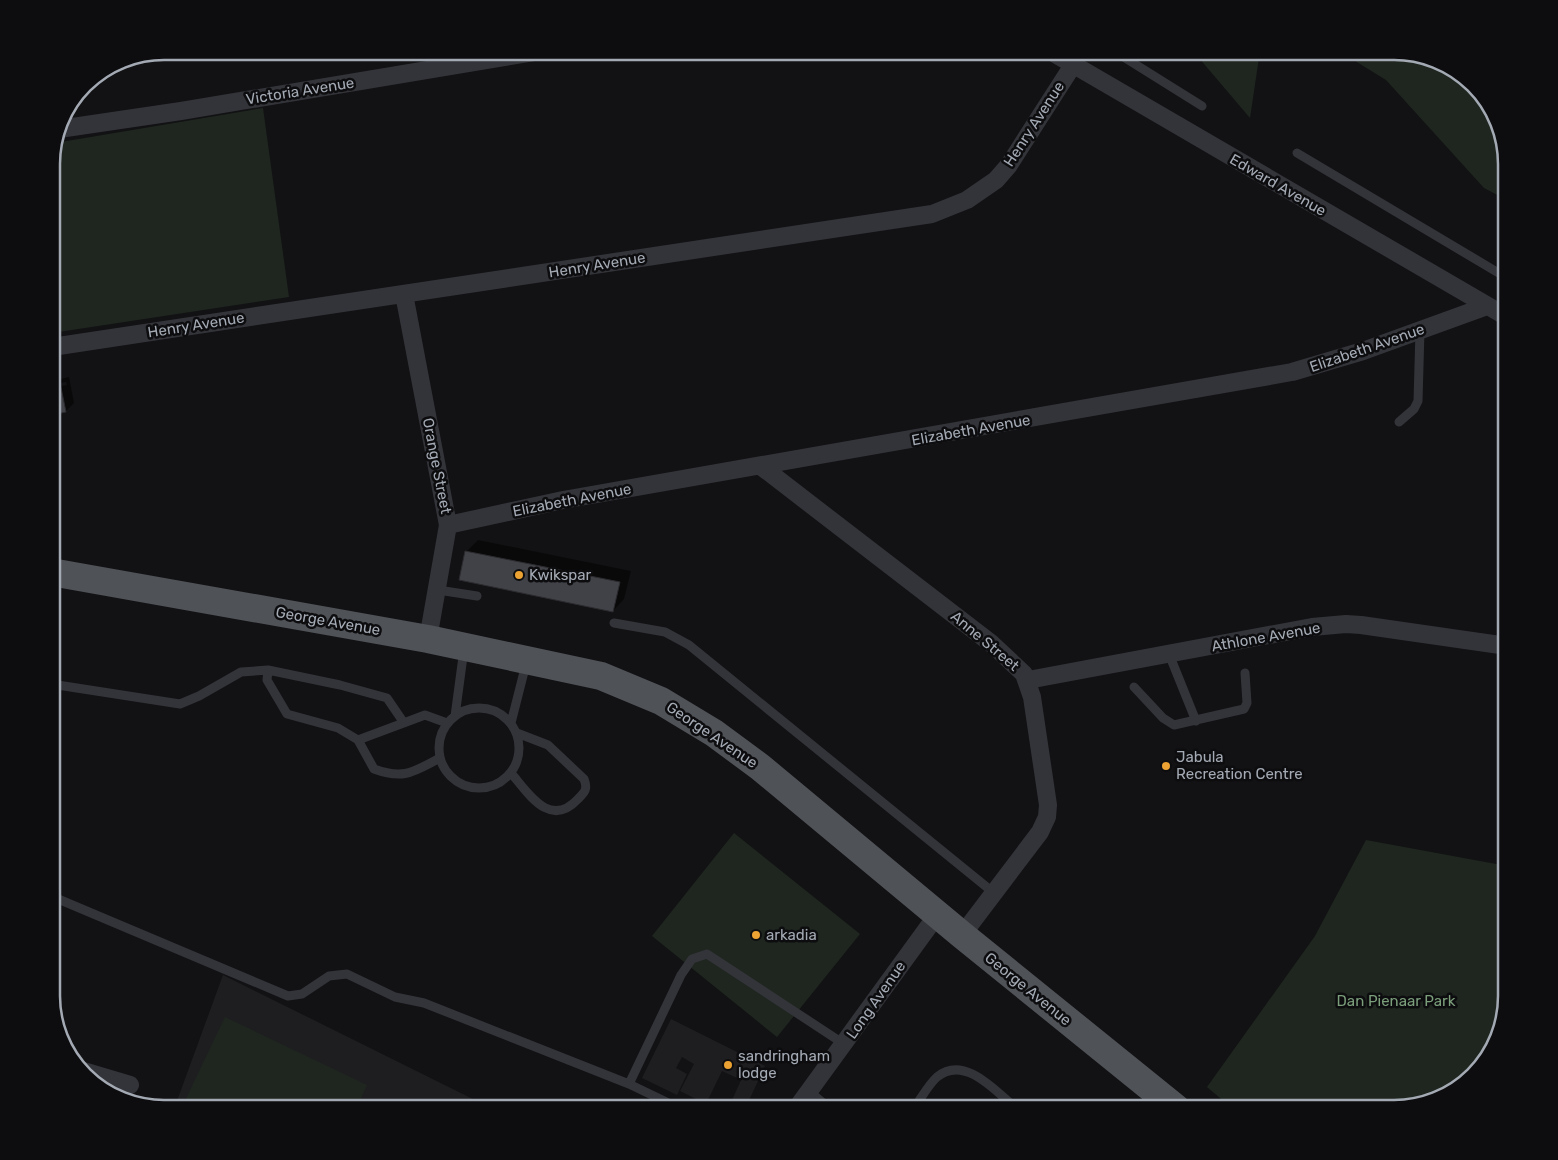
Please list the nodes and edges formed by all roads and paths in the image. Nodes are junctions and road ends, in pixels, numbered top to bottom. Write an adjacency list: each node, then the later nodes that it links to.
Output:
1 (486, 60): 6 (street, Victoria Avenue)
2 (1065, 60): 4 (street, Edward Avenue)
3 (1128, 60): 5 (lane)
4 (1073, 65): 9 (street, Henry Avenue); 10 (street, Edward Avenue)
5 (1202, 106)
6 (67, 128)
7 (1297, 153): 8 (lane)
8 (1498, 273)
9 (404, 294): 13 (street, Henry Avenue); 16 (street, Orange Street)
10 (1486, 306): 11 (street, Edward Avenue); 12 (street, Elizabeth Avenue)
11 (1498, 312)
12 (1420, 330): 14 (lane); 15 (street, Elizabeth Avenue)
13 (60, 346)
14 (1399, 422)
15 (762, 467): 16 (street, Elizabeth Avenue); 28 (street, Anne Street)
16 (448, 525): 18 (street, Orange Street)
17 (60, 573): 21 (main road, George Avenue)
18 (438, 590): 19 (lane); 21 (street, Orange Street)
19 (477, 596)
20 (614, 623): 40 (lane)
21 (428, 639): 23 (main road, George Avenue)
22 (1498, 645): 24 (street, Athlone Avenue)
23 (464, 648): 25 (main road, George Avenue); 31 (lane)
24 (1169, 654): 28 (street, Athlone Avenue); 32 (lane)
25 (526, 661): 35 (lane); 42 (main road, George Avenue)
26 (268, 670): 29 (lane); 33 (lane); 37 (lane)
27 (1245, 673): 32 (lane)
28 (1028, 680): 40 (street, Anne Street)
29 (60, 685)
30 (1134, 687): 32 (lane)
31 (454, 716): 34 (lane); 35 (lane)
32 (1196, 721)
33 (404, 723): 34 (lane); 37 (lane)
34 (447, 723): 38 (lane)
35 (511, 723): 36 (lane)
36 (516, 733): 39 (lane); 39 (lane)
37 (358, 740): 38 (lane)
38 (440, 758): 39 (lane)
39 (511, 773)
40 (994, 893): 43 (street, Anne Street)
41 (60, 899): 46 (lane)
42 (937, 915): 43 (main road, George Avenue); 44 (street, Long Avenue)
43 (962, 935): 54 (main road, George Avenue)
44 (844, 1044): 46 (lane); 48 (street, Long Avenue)
45 (96, 1075): 47 (street)
46 (629, 1084): 49 (lane)
47 (130, 1085)
48 (809, 1091): 50 (street, Long Avenue); 51 (lane)
49 (662, 1100)
50 (802, 1100)
51 (820, 1100)
52 (920, 1100): 53 (lane)
53 (1006, 1100)
54 (1166, 1100)

